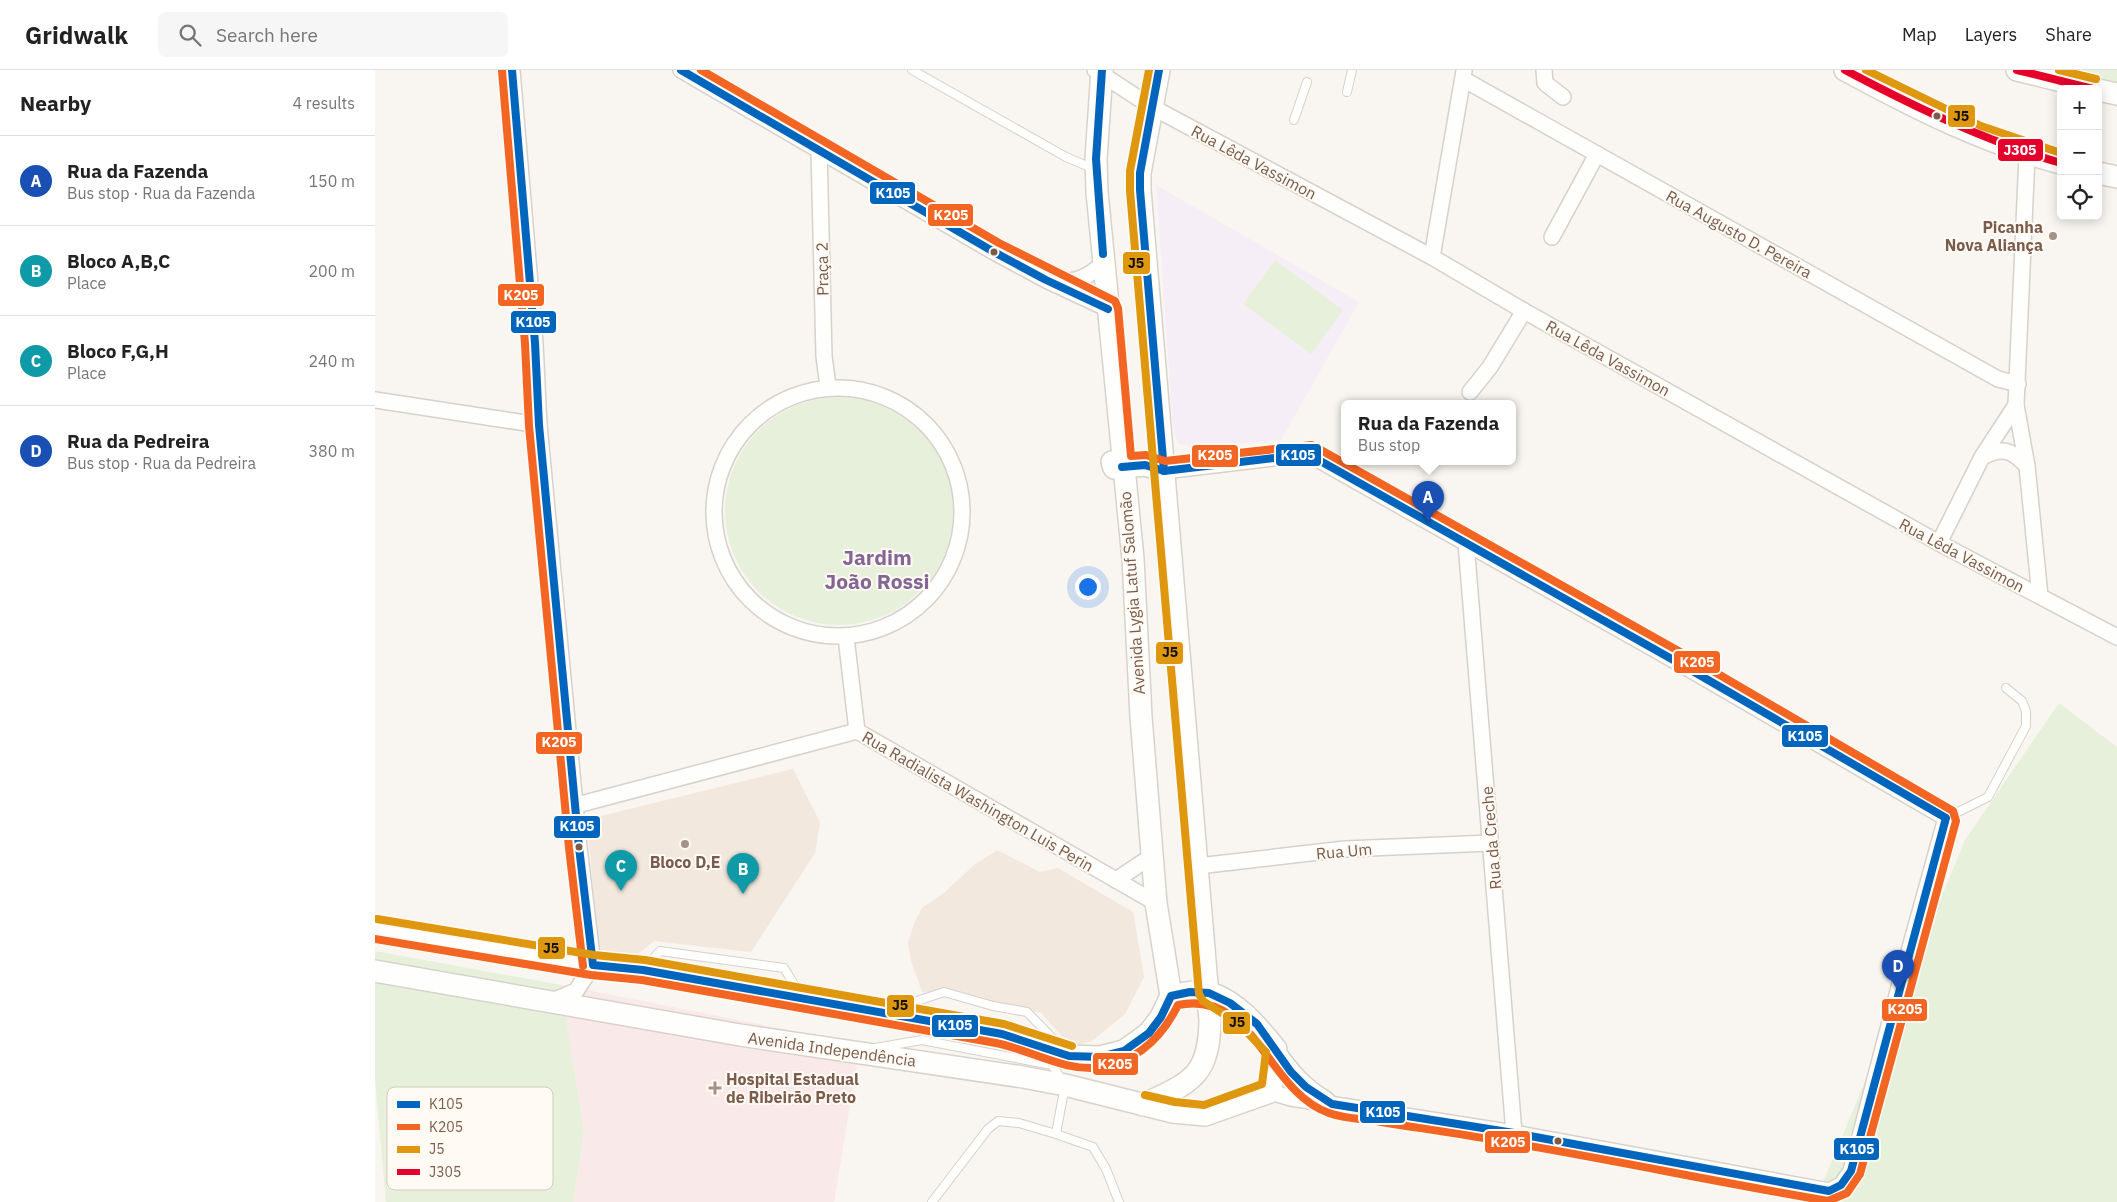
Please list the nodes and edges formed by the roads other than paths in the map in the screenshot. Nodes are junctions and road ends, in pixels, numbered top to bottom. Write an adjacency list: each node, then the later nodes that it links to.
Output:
1 (513, 70): 37 (street)
2 (681, 70): 19 (street)
3 (912, 70): 23 (lane)
4 (1159, 70): 17 (main road)
5 (1352, 70): 14 (lane)
6 (1544, 70): 16 (street)
7 (1845, 70): 21 (main road)
8 (2017, 70): 12 (main road)
9 (1100, 71): 17 (street, Rua Lêda Vassimon); 23 (main road, Avenida Lygia Latuf Salomão)
10 (1464, 74): 20 (street, Rua Augusto D. Pereira); 27 (street)
11 (1307, 82): 18 (lane)
12 (2077, 85)
13 (2102, 91): 15 (main road)
14 (1347, 92)
15 (2117, 94)
16 (1563, 98)
17 (1152, 107): 27 (street, Rua Lêda Vassimon); 41 (main road)
18 (1294, 120)
19 (819, 150): 29 (street); 33 (street, Praça 2)
20 (1597, 154): 26 (street); 32 (street, Rua Augusto D. Pereira)
21 (2027, 154): 22 (main road); 32 (street)
22 (2057, 162)
23 (1096, 170): 28 (main road, Avenida Lygia Latuf Salomão)
24 (2102, 174): 25 (main road)
25 (2117, 177)
26 (1552, 237)
27 (1432, 257): 31 (street, Rua Lêda Vassimon)
28 (1104, 262): 29 (street); 30 (main road, Avenida Lygia Latuf Salomão)
29 (1046, 280): 30 (street)
30 (1108, 309): 40 (main road, Avenida Lygia Latuf Salomão)
31 (1524, 311): 34 (street); 42 (street, Rua Lêda Vassimon)
32 (2018, 384): 36 (street)
33 (828, 387): 45 (street); 45 (street)
34 (1470, 392)
35 (375, 400): 37 (street)
36 (2016, 405): 38 (street); 39 (street)
37 (539, 425): 49 (street)
38 (1982, 457): 39 (street); 42 (street)
39 (2027, 466): 44 (street)
40 (1122, 467): 41 (main road); 52 (main road, Avenida Lygia Latuf Salomão)
41 (1164, 471): 43 (street); 53 (main road)
42 (1939, 543): 44 (street, Rua Lêda Vassimon)
43 (1466, 544): 50 (street); 51 (street, Rua da Creche)
44 (2040, 596): 46 (street, Rua Lêda Vassimon)
45 (847, 637): 48 (street)
46 (2117, 637)
47 (2006, 688): 50 (lane)
48 (857, 731): 49 (street, Rua Radialista Washington Luis Perin); 54 (street, Rua Radialista Washington Luis Perin)
49 (577, 804): 57 (street)
50 (1946, 818): 69 (street)
51 (1491, 843): 53 (street, Rua Um); 69 (street, Rua da Creche)
52 (1151, 856): 54 (street); 55 (main road, Avenida Lygia Latuf Salomão)
53 (1198, 866): 59 (main road)
54 (1116, 880): 55 (street, Rua Radialista Washington Luis Perin)
55 (1156, 903): 60 (main road, Avenida Lygia Latuf Salomão)
56 (375, 929): 57 (main road)
57 (593, 965): 61 (street); 62 (main road)
58 (375, 971): 61 (main road, Avenida Independência)
59 (1209, 992): 60 (main road); 63 (main road); 68 (main road)
60 (1171, 996): 64 (main road)
61 (550, 1002): 65 (main road, Avenida Independência)
62 (902, 1018): 64 (main road); 64 (lane)
63 (1276, 1048): 66 (main road); 67 (street)
64 (1069, 1056)
65 (1065, 1085): 68 (main road, Avenida Independência); 70 (lane)
66 (1270, 1092): 67 (street); 68 (main road, Avenida Independência)
67 (1332, 1104): 69 (street)
68 (1143, 1105)
69 (1514, 1133)
70 (1056, 1134): 71 (lane); 72 (lane)
71 (932, 1202)
72 (1119, 1202)

